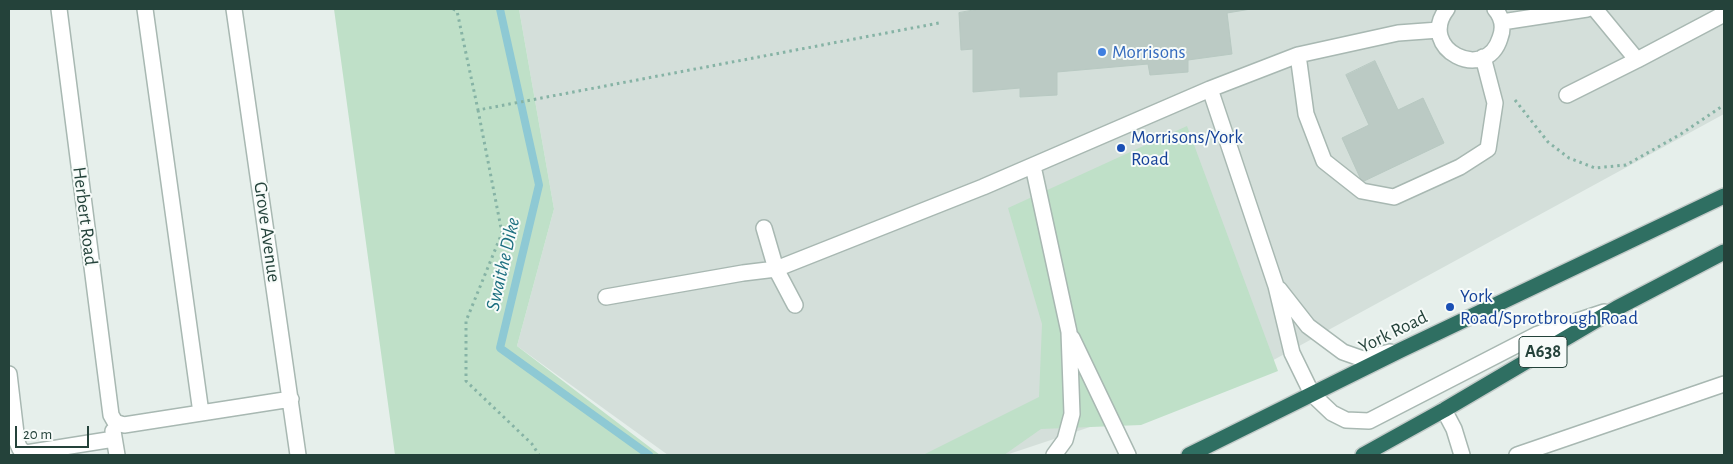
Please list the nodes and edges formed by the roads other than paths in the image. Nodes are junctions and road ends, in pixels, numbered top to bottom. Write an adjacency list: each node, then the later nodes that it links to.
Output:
1 (59, 9): 32 (street, Herbert Road)
2 (144, 9): 31 (street)
3 (234, 9): 29 (street, Grove Avenue)
4 (1447, 9): 9 (street)
5 (1586, 9): 8 (street)
6 (1595, 9): 12 (street)
7 (1724, 14): 12 (street)
8 (1498, 15): 11 (street)
9 (1439, 30): 10 (street); 11 (street)
10 (1298, 54): 11 (street); 13 (street)
11 (1483, 58)
12 (1637, 60): 14 (street)
13 (1210, 88): 15 (street); 20 (street)
14 (1566, 95)
15 (1033, 166): 19 (street); 24 (street)
16 (1724, 196): 25 (highway, York Road)
17 (764, 228): 19 (street)
18 (1724, 252): 23 (highway, A638)
19 (776, 269): 21 (street); 22 (street)
20 (1276, 286): 25 (street); 28 (street)
21 (606, 297)
22 (794, 305)
23 (1617, 308): 28 (street); 30 (highway, A638)
24 (1069, 332): 37 (street); 38 (street)
25 (1401, 350): 28 (highway, York Road)
26 (9, 374): 33 (street)
27 (1724, 384): 34 (street)
28 (1312, 394): 39 (highway, York Road)
29 (291, 399): 31 (street); 36 (street, Grove Avenue)
30 (1444, 410): 40 (highway, A638); 41 (street)
31 (201, 413): 32 (street)
32 (115, 422): 33 (street, Herbert Road)
33 (114, 439): 35 (street, Herbert Road)
34 (1552, 450): 42 (street)
35 (117, 455)
36 (298, 455)
37 (1054, 455)
38 (1128, 455)
39 (1189, 455)
40 (1363, 455)
41 (1462, 455)
42 (1517, 455)

